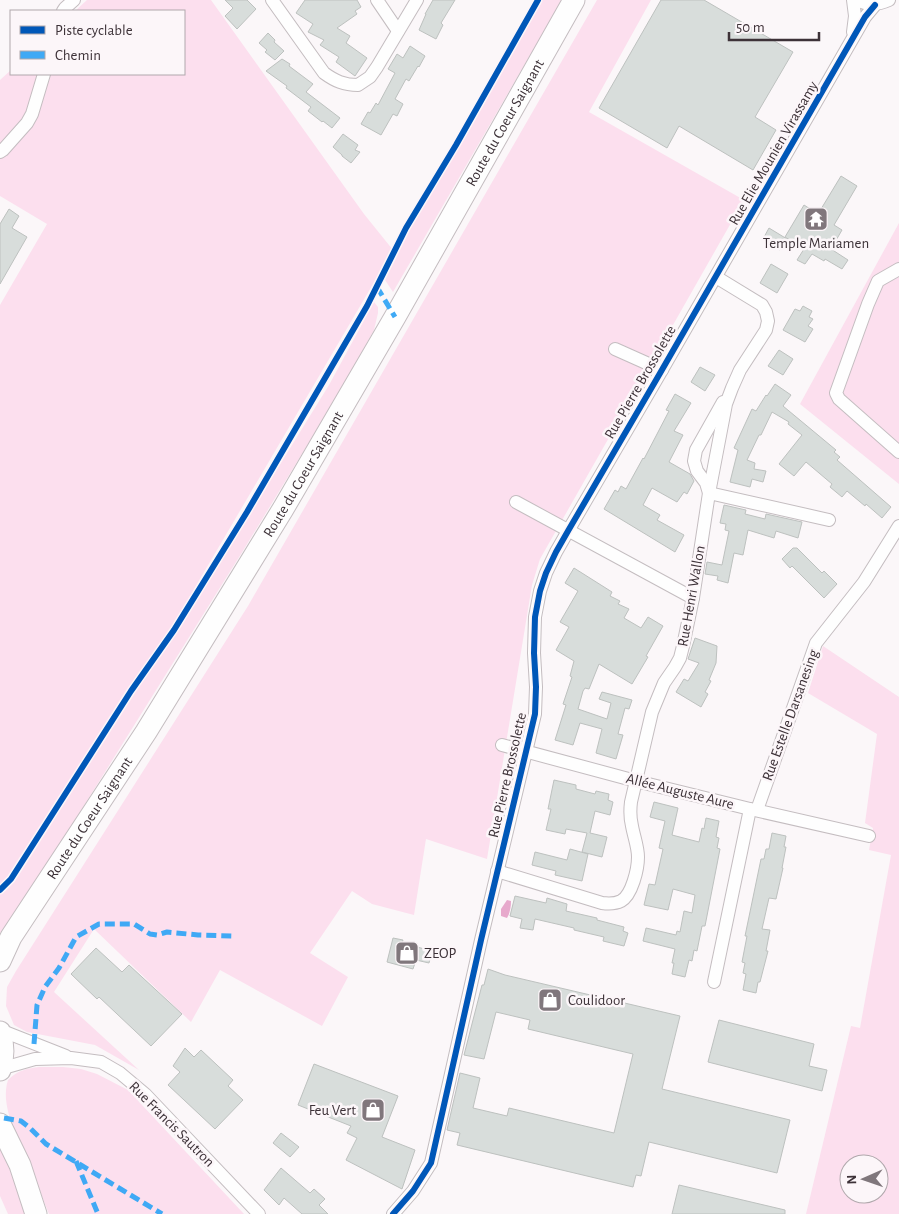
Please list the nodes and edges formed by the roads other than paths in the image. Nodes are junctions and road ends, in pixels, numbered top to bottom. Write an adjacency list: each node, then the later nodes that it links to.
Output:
1 (74, 0): 10 (street)
2 (272, 0): 11 (street)
3 (376, 0): 11 (street)
4 (417, 0): 11 (street)
5 (574, 0): 33 (main road, Route du Coeur Saignant)
6 (855, 0): 9 (street); 12 (street, Rue Elie Mounien Virassamy)
7 (889, 0): 8 (street); 9 (street)
8 (899, 3)
9 (875, 4): 12 (street, Rue Elie Mounien Virassamy)
10 (64, 10)
11 (398, 31)
12 (852, 41): 16 (street, Rue Elie Mounien Virassamy)
13 (44, 75): 14 (street)
14 (0, 152)
15 (899, 269): 20 (street)
16 (716, 277): 18 (street, Rue Pierre Brossolette); 19 (street, Rue Henri Wallon)
17 (615, 349): 18 (street)
18 (662, 370): 25 (street, Rue Pierre Brossolette)
19 (732, 388): 21 (street, Rue Henri Wallon); 21 (street)
20 (899, 452)
21 (709, 493): 23 (street); 26 (street, Rue Henri Wallon)
22 (516, 502): 25 (street)
23 (829, 520)
24 (899, 526): 30 (street, Rue Estelle Darsanesing)
25 (568, 531): 26 (street); 28 (street, Rue Pierre Brossolette)
26 (693, 598): 29 (street, Rue Henri Wallon)
27 (502, 745): 28 (street, Allée Auguste Aure)
28 (526, 751): 29 (street, Allée Auguste Aure); 32 (street, Rue Pierre Brossolette)
29 (636, 781): 30 (street, Allée Auguste Aure); 32 (street, Rue Henri Wallon)
30 (754, 809): 31 (street); 35 (street, Allée Auguste Aure)
31 (869, 836)
32 (497, 871): 42 (street, Rue Pierre Brossolette)
33 (6, 942): 34 (main road, Route du Coeur Saignant)
34 (0, 961)
35 (714, 982)
36 (0, 1031): 37 (street); 38 (main road)
37 (71, 1058): 38 (street); 41 (street, Rue Francis Sautron)
38 (0, 1070)
39 (0, 1124): 40 (main road)
40 (36, 1214)
41 (259, 1214)
42 (393, 1214)

